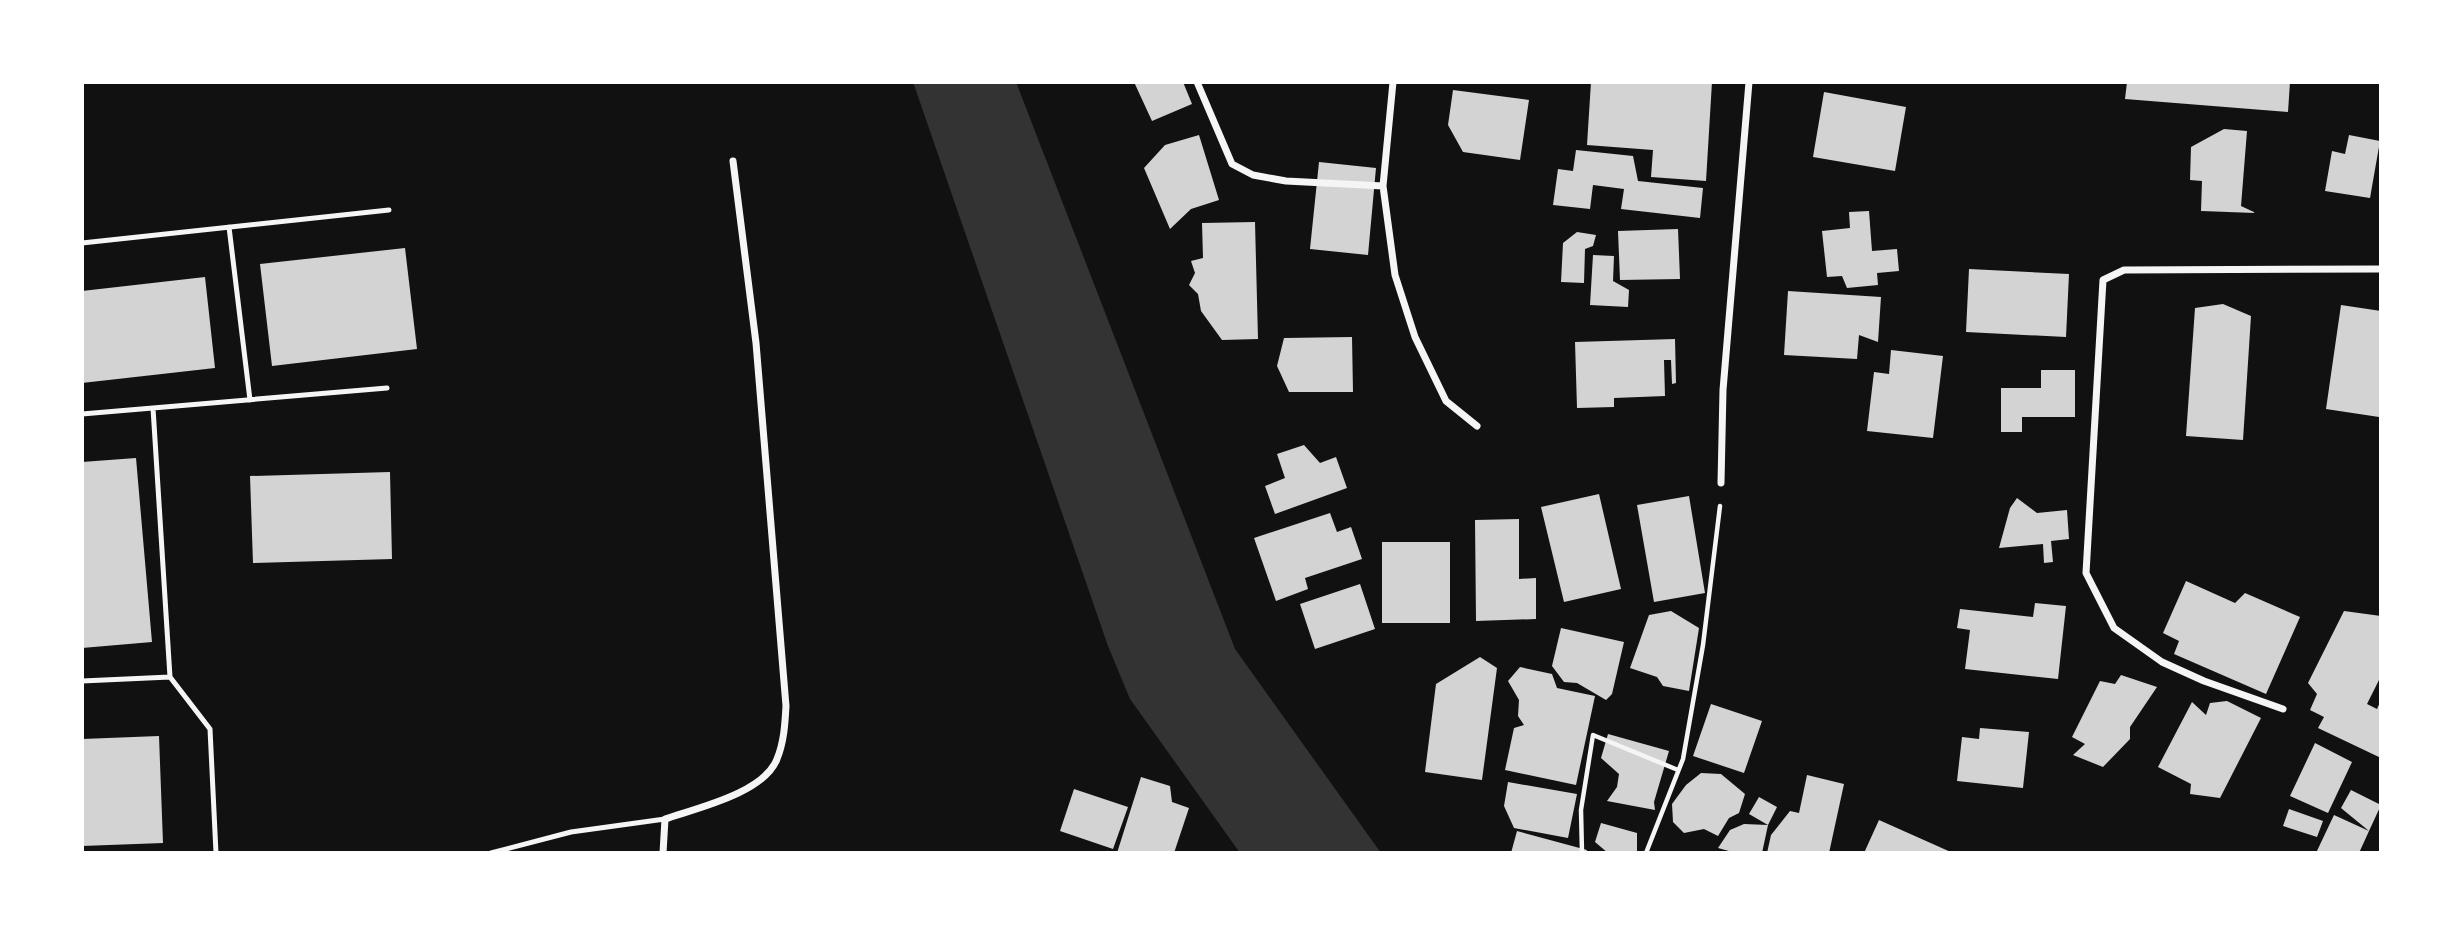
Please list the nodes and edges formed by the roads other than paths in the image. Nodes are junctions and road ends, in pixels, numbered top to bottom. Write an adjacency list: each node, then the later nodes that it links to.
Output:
1 (1197, 82): 5 (street)
2 (1393, 82): 5 (street)
3 (1749, 82): 15 (street)
4 (733, 161): 19 (street)
5 (1384, 186): 14 (street)
6 (390, 210): 7 (lane)
7 (229, 227): 8 (lane); 11 (lane)
8 (82, 243)
9 (2381, 270): 18 (street)
10 (387, 388): 11 (lane)
11 (250, 400): 12 (lane)
12 (153, 408): 13 (lane); 16 (lane)
13 (82, 414)
14 (1477, 426)
15 (1721, 483)
16 (170, 677): 17 (lane); 20 (lane)
17 (82, 681)
18 (2283, 709)
19 (664, 819): 21 (lane); 22 (street)
20 (216, 853)
21 (491, 853)
22 (663, 853)

